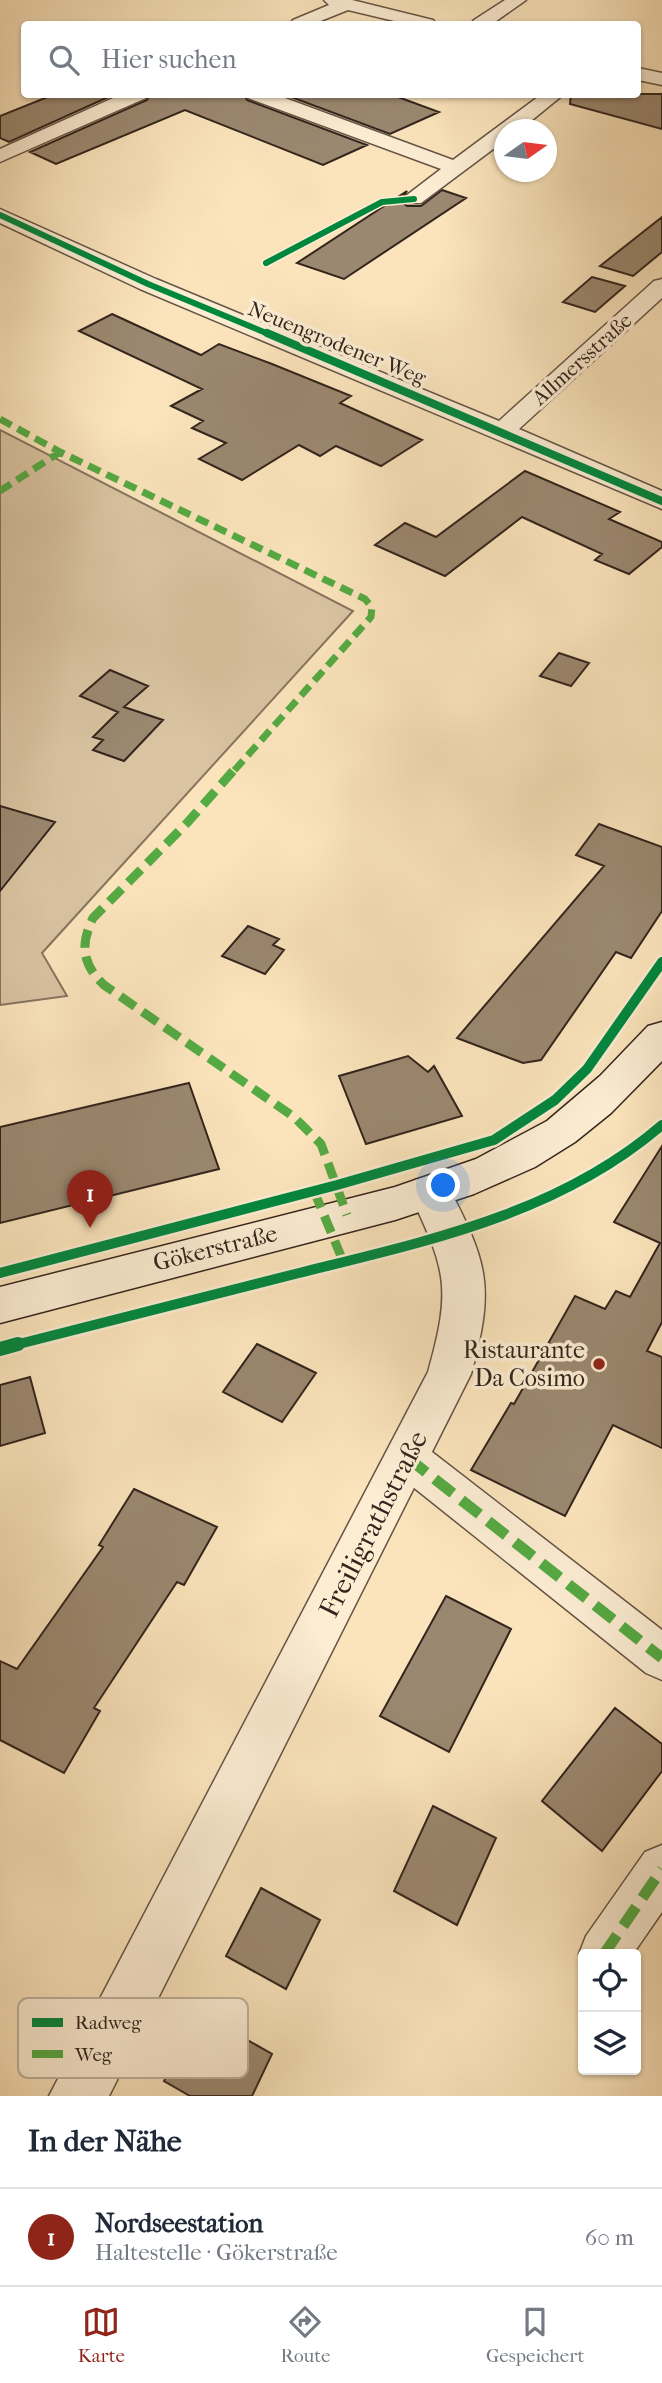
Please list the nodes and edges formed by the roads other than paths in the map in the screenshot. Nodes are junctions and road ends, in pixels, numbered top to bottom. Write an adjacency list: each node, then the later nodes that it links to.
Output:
1 (517, 0): 5 (street)
2 (340, 2): 3 (street); 4 (street)
3 (305, 21)
4 (415, 21)
5 (485, 21)
6 (641, 75): 7 (street)
7 (662, 79)
8 (130, 98): 13 (street)
9 (267, 98): 14 (street)
10 (550, 98): 11 (street)
11 (522, 119)
12 (494, 139): 14 (street)
13 (0, 156)
14 (453, 167): 15 (street)
15 (414, 199)
16 (0, 215): 18 (street, Neuengrodener Weg)
17 (662, 286): 18 (street, Allmersstraße)
18 (502, 431): 19 (street, Neuengrodener Weg)
19 (662, 501)
20 (662, 1036): 21 (street)
21 (430, 1192): 22 (street, Gökerstraße); 23 (street, Freiligrathstraße)
22 (0, 1305)
23 (408, 1458): 24 (street); 27 (street, Freiligrathstraße)
24 (662, 1658)
25 (662, 1869): 26 (street)
26 (607, 1949)
27 (129, 1998)
28 (87, 2078): 29 (street, Freiligrathstraße)
29 (78, 2096)

